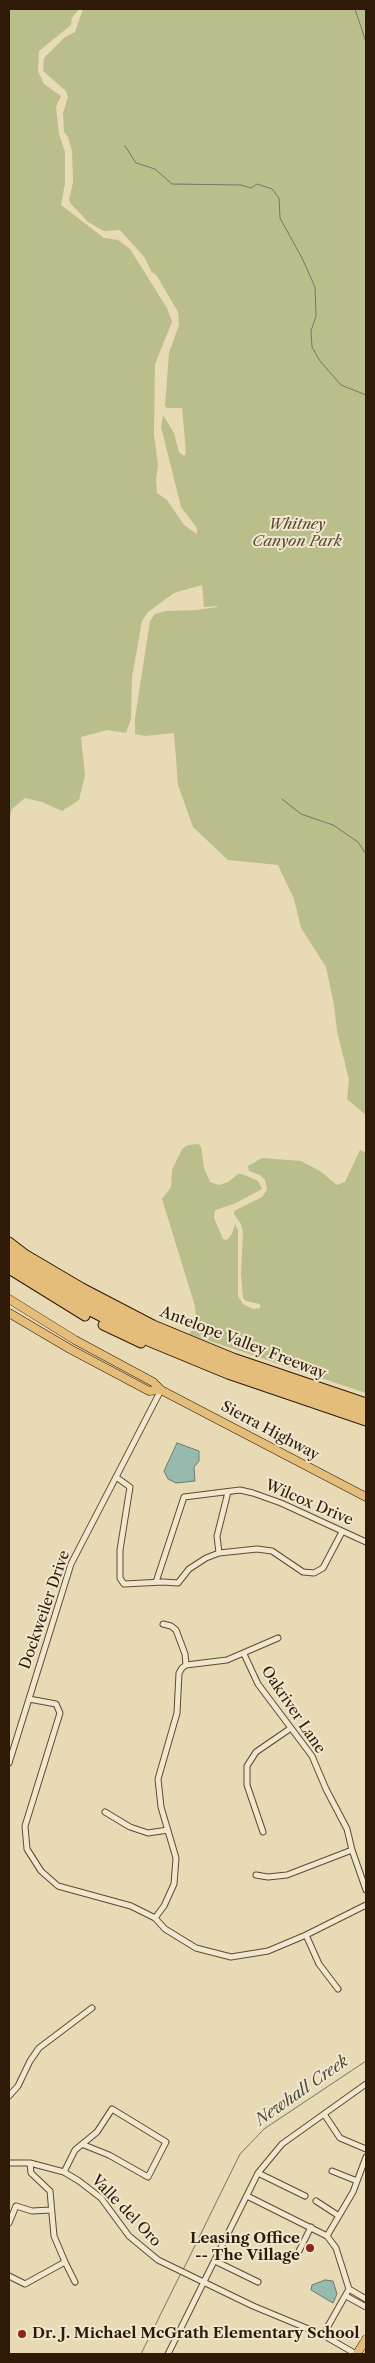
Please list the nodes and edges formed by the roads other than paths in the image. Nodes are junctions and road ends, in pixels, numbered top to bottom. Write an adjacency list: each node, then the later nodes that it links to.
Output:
1 (9, 1242): 7 (highway, Antelope Valley Freeway)
2 (9, 1251): 7 (highway)
3 (9, 1261): 7 (highway)
4 (9, 1269): 7 (highway, Antelope Valley Freeway)
5 (9, 1299): 8 (main road, Sierra Highway)
6 (9, 1313): 8 (main road, Sierra Highway)
7 (189, 1353): 9 (highway, Antelope Valley Freeway); 10 (highway); 11 (highway); 12 (highway, Antelope Valley Freeway)
8 (161, 1390): 13 (street, Dockweiler Drive); 15 (main road, Sierra Highway)
9 (366, 1403)
10 (366, 1412)
11 (366, 1421)
12 (366, 1426)
13 (116, 1477): 19 (street); 24 (street, Dockweiler Drive)
14 (228, 1492): 16 (street, Wilcox Drive); 18 (street); 19 (street, Wilcox Drive)
15 (366, 1497)
16 (342, 1532): 17 (street, Wilcox Drive); 18 (street)
17 (366, 1542)
18 (219, 1553): 19 (street)
19 (156, 1582)
20 (162, 1624): 23 (street)
21 (278, 1638): 22 (street)
22 (244, 1654): 23 (street); 25 (street, Oakriver Lane)
23 (186, 1665): 28 (street)
24 (29, 1699): 26 (street, Dockweiler Drive); 34 (street)
25 (291, 1728): 29 (street); 30 (street, Oakriver Lane)
26 (9, 1764)
27 (105, 1812): 28 (street)
28 (168, 1830): 34 (street)
29 (263, 1832)
30 (352, 1850): 31 (street); 32 (street, Oakriver Lane)
31 (256, 1875)
32 (366, 1890)
33 (366, 1904): 35 (street)
34 (155, 1918): 35 (street)
35 (306, 1935): 36 (street)
36 (338, 1989)
37 (92, 2008): 39 (street)
38 (366, 2084): 40 (street)
39 (9, 2096)
40 (324, 2114): 42 (street); 48 (street)
41 (84, 2145): 41 (street); 47 (street)
42 (366, 2149)
43 (366, 2157): 49 (street)
44 (9, 2163): 45 (street, Valle del Oro)
45 (30, 2163): 47 (street, Valle del Oro); 53 (street)
46 (332, 2171): 49 (street)
47 (64, 2172): 64 (street, Valle del Oro)
48 (258, 2173): 50 (street); 51 (street)
49 (357, 2181): 54 (street)
50 (246, 2196): 56 (street); 59 (street)
51 (305, 2196)
52 (316, 2201): 54 (street)
53 (50, 2210): 55 (street); 60 (street)
54 (339, 2216): 57 (street)
55 (9, 2223)
56 (311, 2227): 57 (street); 58 (street)
57 (327, 2236): 65 (street)
58 (299, 2251)
59 (215, 2261): 63 (street); 64 (street)
60 (64, 2262): 61 (street); 62 (street)
61 (9, 2276)
62 (75, 2282)
63 (258, 2282)
64 (204, 2283): 69 (street, Valle del Oro); 71 (street)
65 (349, 2289): 66 (street); 67 (street)
66 (346, 2296): 68 (street); 69 (street)
67 (366, 2299)
68 (366, 2307)
69 (323, 2335): 72 (street, Valle del Oro)
70 (366, 2339): 72 (main road)
71 (168, 2354)
72 (357, 2354)

